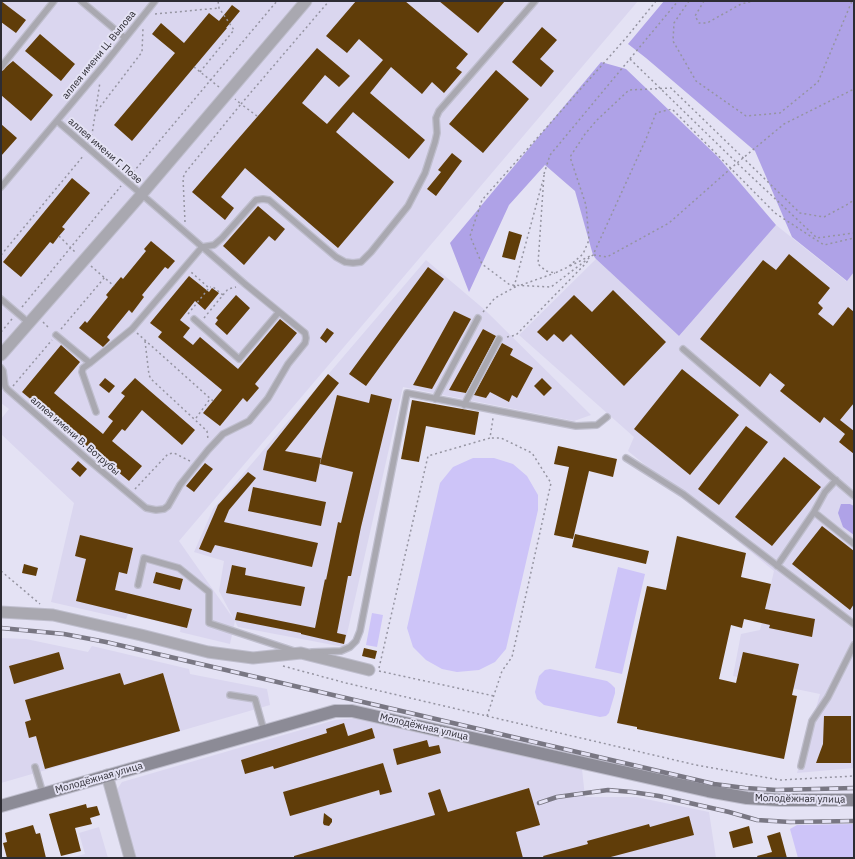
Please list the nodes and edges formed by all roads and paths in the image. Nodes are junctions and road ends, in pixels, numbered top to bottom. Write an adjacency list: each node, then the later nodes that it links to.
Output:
1 (54, 1): 20 (lane)
2 (81, 1): 17 (lane)
3 (155, 1): 16 (lane, аллея имени Ц. Вылова)
4 (218, 1): 15 (path)
5 (277, 1): 23 (path)
6 (306, 1): 26 (street)
7 (329, 1): 27 (path)
8 (535, 1): 44 (lane)
9 (656, 1): 54 (path)
10 (678, 1): 18 (path)
11 (689, 1): 14 (path)
12 (704, 1): 13 (path)
13 (752, 1)
14 (852, 1)
15 (219, 8): 16 (path); 22 (path)
16 (144, 15): 17 (lane, аллея имени Ц. Вылова); 28 (path)
17 (125, 38): 19 (lane, аллея имени Ц. Вылова)
18 (630, 59): 24 (path); 35 (path)
19 (103, 66): 28 (path); 30 (lane, аллея имени Ц. Вылова)
20 (1, 67)
21 (194, 68): 22 (path)
22 (200, 72): 23 (path)
23 (210, 80): 26 (path); 36 (path)
24 (660, 88): 32 (path); 33 (path); 50 (path)
25 (854, 89): 32 (path)
26 (227, 94): 27 (path); 38 (street)
27 (241, 104): 29 (path); 41 (path)
28 (96, 112): 31 (path)
29 (257, 116)
30 (57, 121): 31 (lane, аллея имени Г. Позе); 37 (lane, аллея имени Ц. Вылова)
31 (90, 148): 36 (lane, аллея имени Г. Позе); 46 (path)
32 (743, 158): 33 (path); 39 (path)
33 (737, 163): 34 (path); 40 (path)
34 (731, 168): 43 (path); 47 (path); 47 (path)
35 (544, 175): 51 (path); 54 (path)
36 (126, 180): 38 (lane, аллея имени Г. Позе); 45 (path)
37 (1, 187)
38 (141, 195): 41 (lane, аллея имени Г. Позе); 48 (street)
39 (854, 200)
40 (854, 233)
41 (186, 234): 44 (lane, аллея имени Г. Позе)
42 (59, 236): 45 (path)
43 (854, 238)
44 (202, 247): 49 (lane); 52 (lane, аллея имени Г. Позе)
45 (71, 248): 48 (path); 59 (path)
46 (1, 255)
47 (593, 255): 50 (path); 55 (path); 68 (path)
48 (84, 260): 53 (path); 62 (street)
49 (185, 267): 56 (path); 65 (lane)
50 (568, 267): 51 (path)
51 (555, 273): 55 (path)
52 (246, 285): 57 (path); 60 (lane, аллея имени Г. Позе)
53 (114, 286)
54 (514, 286): 55 (path); 61 (path)
55 (519, 286)
56 (209, 288): 57 (path); 63 (path)
57 (223, 295): 64 (path)
58 (1, 299): 59 (lane)
59 (17, 312): 62 (lane); 66 (path)
60 (279, 312): 64 (lane); 83 (lane, аллея имени Г. Позе)
61 (478, 318): 75 (lane)
62 (32, 319): 67 (path); 71 (street)
63 (194, 319): 64 (lane)
64 (199, 324)
65 (132, 329): 69 (path); 72 (lane)
66 (1, 332)
67 (56, 335): 72 (lane)
68 (499, 340): 77 (lane)
69 (145, 341): 74 (path); 81 (path)
70 (683, 349): 86 (lane)
71 (1, 355)
72 (90, 363): 79 (lane)
73 (1, 368): 87 (lane, аллея имени В. Вотрубы)
74 (210, 399): 76 (path); 81 (path)
75 (435, 399): 77 (lane); 98 (lane)
76 (213, 401)
77 (464, 404): 78 (lane)
78 (494, 410): 80 (lane); 82 (path)
79 (96, 412)
80 (607, 417)
81 (195, 419): 83 (path)
82 (490, 438): 100 (path); 102 (path)
83 (208, 450): 85 (lane, аллея имени Г. Позе)
84 (626, 458): 91 (lane)
85 (197, 464): 87 (path); 87 (lane, аллея имени В. Вотрубы)
86 (836, 480): 88 (lane); 89 (lane)
87 (130, 494)
88 (854, 496)
89 (814, 512): 90 (lane); 91 (lane)
90 (854, 544)
91 (777, 566): 96 (lane)
92 (1, 571): 95 (path)
93 (138, 585): 98 (lane)
94 (1, 612): 95 (street)
95 (53, 615): 98 (street)
96 (854, 624)
97 (854, 645): 105 (lane)
98 (301, 653): 100 (street)
99 (281, 665): 103 (path)
100 (374, 670): 102 (path)
101 (230, 695): 104 (lane)
102 (494, 696): 103 (path)
103 (487, 716): 108 (path)
104 (264, 731): 107 (main road, Молодёжная улица); 110 (main road, Молодёжная улица)
105 (801, 766)
106 (35, 767): 109 (lane)
107 (107, 775): 109 (main road, Молодёжная улица); 112 (street)
108 (854, 776)
109 (43, 794): 111 (main road, Молодёжная улица)
110 (854, 800)
111 (1, 806)
112 (130, 858)

